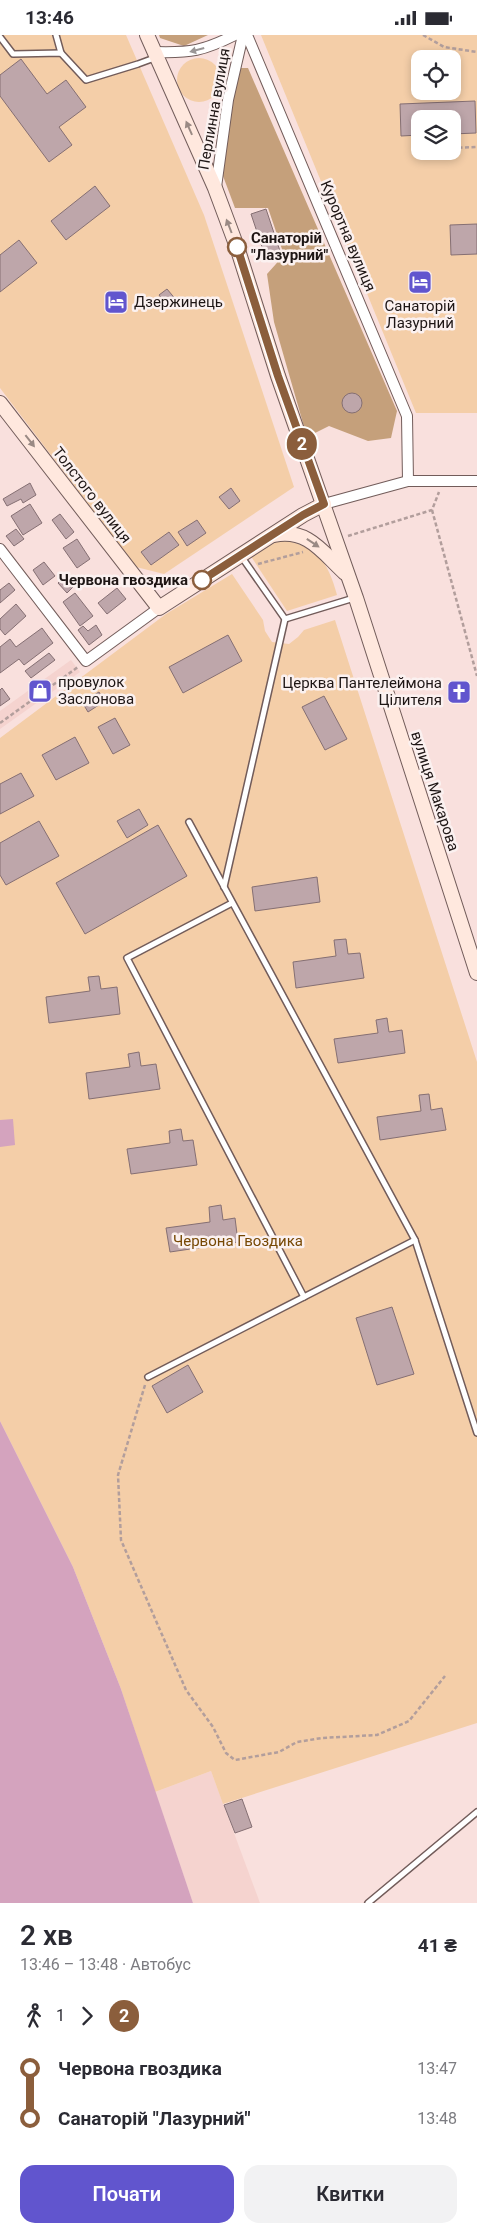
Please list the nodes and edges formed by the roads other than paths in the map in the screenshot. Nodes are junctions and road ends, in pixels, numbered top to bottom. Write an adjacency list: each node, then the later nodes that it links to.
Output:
1 (56, 35): 6 (lane)
2 (148, 35): 7 (main road, вулиця Макарова)
3 (235, 35): 7 (street, Перлинна вулиця, one-way to 7)
4 (245, 35): 8 (street, Перлинна вулиця); 10 (street, Курортна вулиця)
5 (0, 37): 6 (lane)
6 (60, 53): 7 (lane)
7 (156, 54): 8 (main road, вулиця Макарова, one-way to 7)
8 (216, 188): 12 (main road, вулиця Макарова, one-way to 8)
9 (0, 403): 18 (main road, Толстого вулиця, one-way to 18)
10 (408, 481): 11 (street); 12 (street)
11 (477, 481)
12 (324, 504): 13 (main road); 16 (main road, вулиця Макарова)
13 (270, 536): 15 (main road); 16 (main road, one-way to 16)
14 (0, 549): 18 (street)
15 (240, 555): 18 (main road); 19 (lane)
16 (347, 574): 17 (main road, вулиця Макарова)
17 (356, 598): 19 (lane); 23 (main road, вулиця Макарова)
18 (159, 608)
19 (285, 619): 21 (lane)
20 (188, 822): 21 (lane)
21 (224, 887): 22 (lane)
22 (232, 903): 24 (lane); 25 (lane)
23 (477, 973)
24 (415, 1240): 25 (lane); 27 (lane)
25 (304, 1297): 26 (lane)
26 (148, 1377)
27 (477, 1433)
28 (477, 1812): 29 (lane)
29 (368, 1903)

